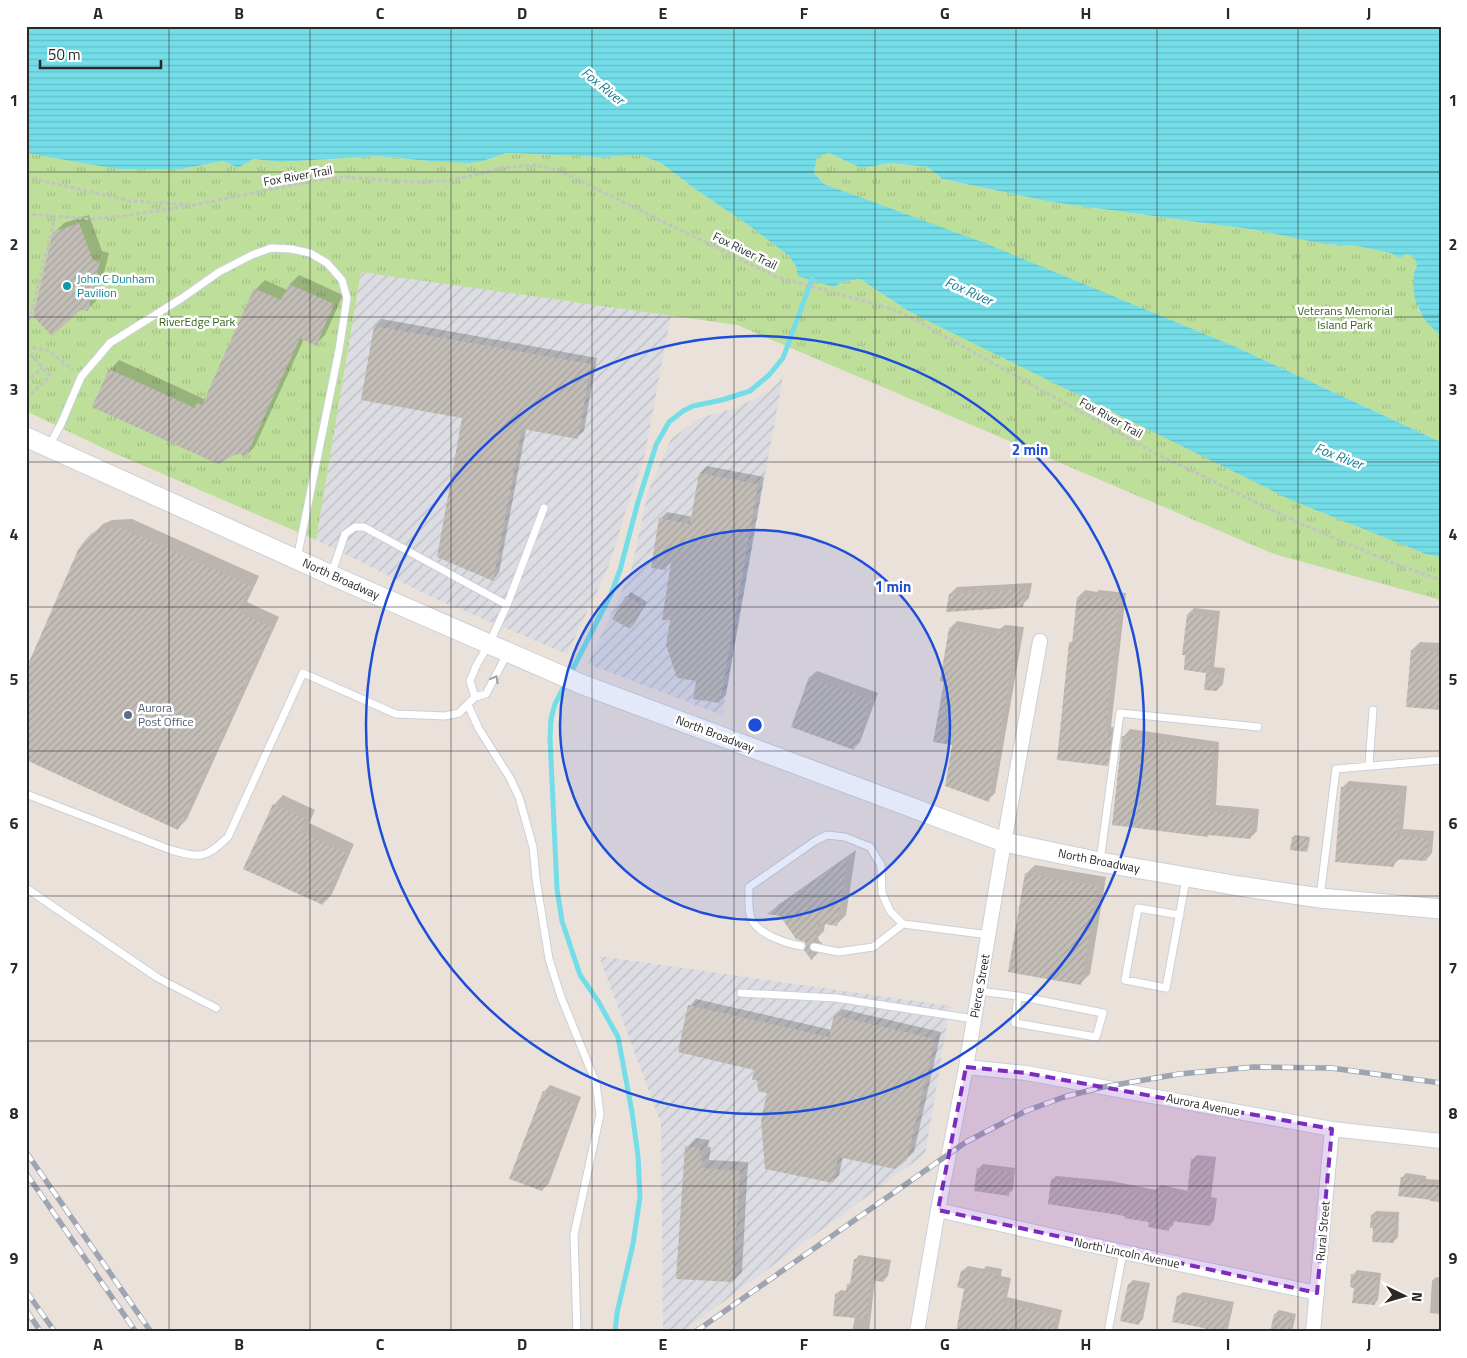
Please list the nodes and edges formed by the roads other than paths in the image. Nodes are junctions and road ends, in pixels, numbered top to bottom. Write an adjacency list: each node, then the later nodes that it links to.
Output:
1 (26, 437): 2 (main road, North Broadway)
2 (48, 447): 4 (main road, North Broadway); 4 (lane)
3 (544, 508): 6 (lane)
4 (297, 559): 5 (main road, North Broadway)
5 (331, 575): 6 (lane); 8 (main road, North Broadway)
6 (508, 605): 8 (lane)
7 (1040, 641): 17 (street, Pierce Street)
8 (489, 644): 9 (main road, North Broadway); 10 (lane)
9 (508, 652): 10 (lane, one-way to 9); 17 (main road, North Broadway)
10 (475, 697): 11 (lane)
11 (468, 705): 16 (lane); 39 (lane)
12 (1373, 710): 15 (lane)
13 (1258, 727): 18 (lane)
14 (1441, 760): 15 (lane)
15 (1369, 765): 21 (lane)
16 (26, 794)
17 (1004, 842): 18 (main road, North Broadway); 25 (street, Pierce Street)
18 (1100, 862): 19 (main road, North Broadway)
19 (1186, 876): 21 (main road, North Broadway); 23 (lane)
20 (26, 888): 31 (lane)
21 (1320, 898): 22 (main road, North Broadway)
22 (1441, 909)
23 (1180, 916): 23 (lane)
24 (903, 924): 25 (lane); 26 (lane); 27 (lane)
25 (989, 935): 28 (street, Pierce Street)
26 (801, 946)
27 (814, 947)
28 (979, 990): 30 (lane); 32 (street, Pierce Street)
29 (741, 993): 32 (lane)
30 (1018, 996): 30 (lane)
31 (216, 1008)
32 (974, 1019): 33 (street, Pierce Street)
33 (966, 1067): 34 (street, Aurora Avenue); 36 (street, Pierce Street)
34 (1332, 1129): 35 (street, Aurora Avenue); 38 (street, Rural Street)
35 (1441, 1141)
36 (938, 1210): 37 (street, North Lincoln Avenue); 40 (street, Pierce Street)
37 (1123, 1252): 38 (street, North Lincoln Avenue); 41 (lane)
38 (1317, 1293): 42 (street, Rural Street)
39 (577, 1332)
40 (917, 1332)
41 (1108, 1332)
42 (1313, 1332)

